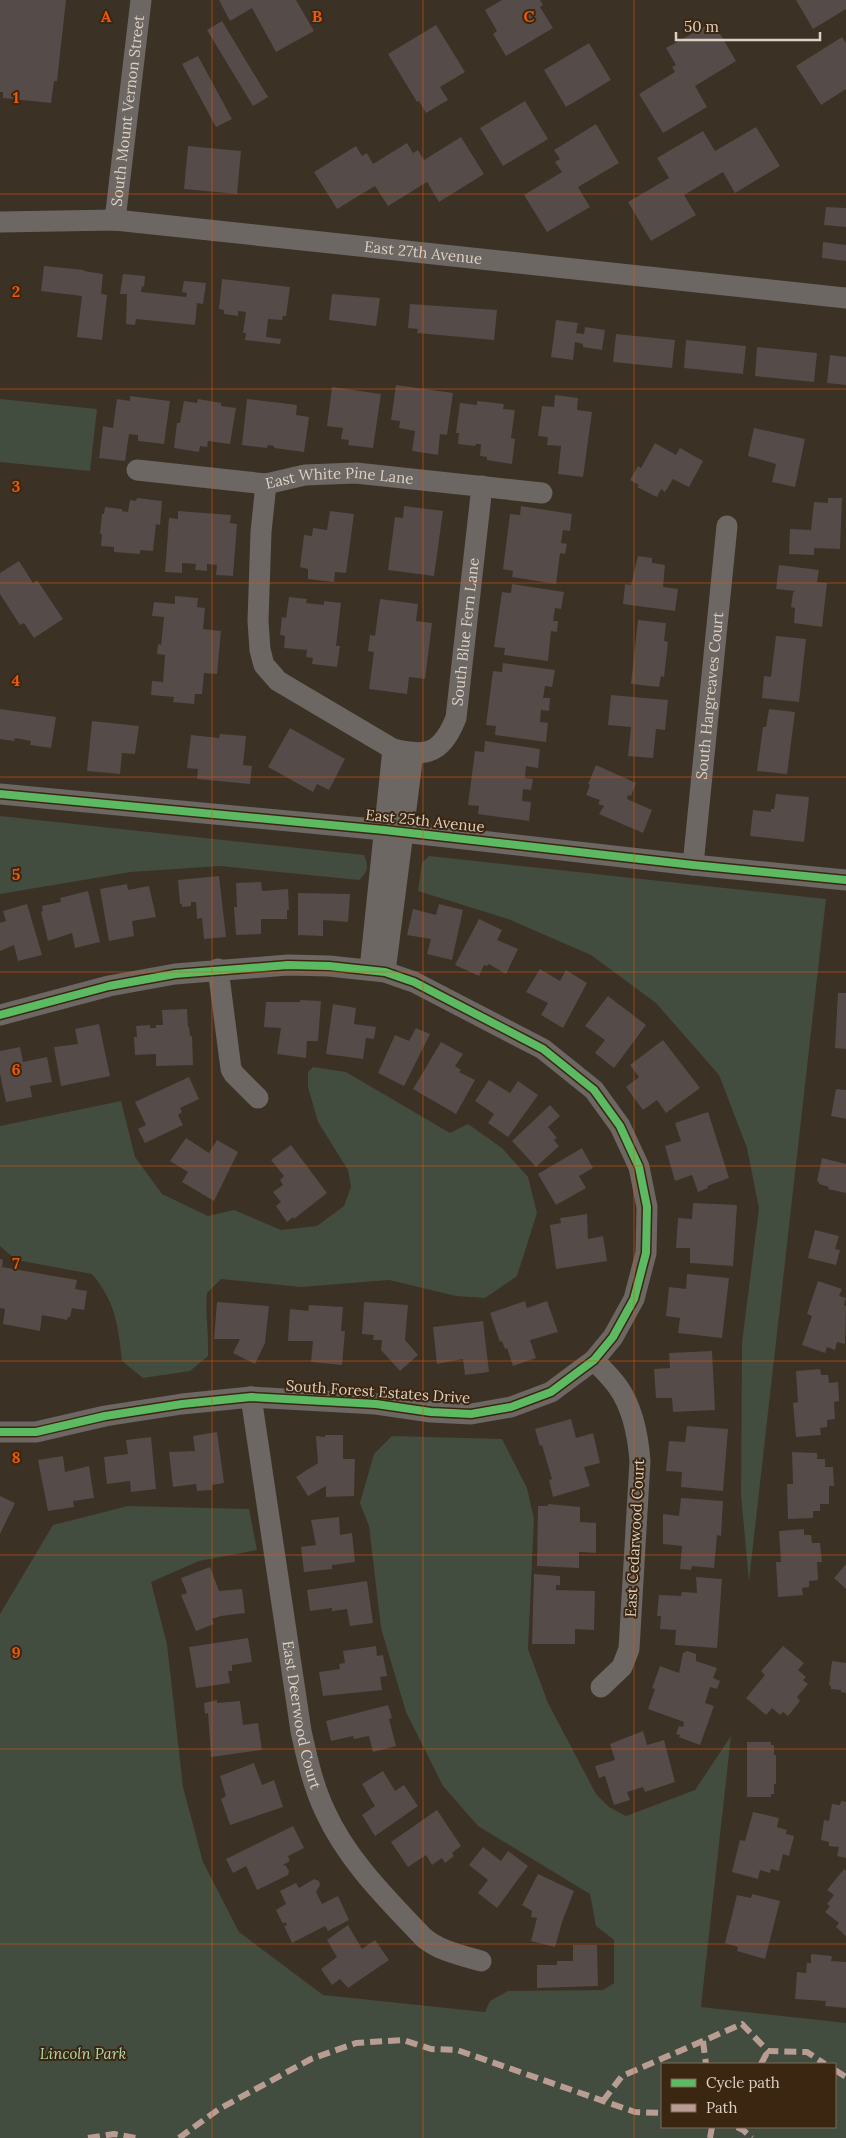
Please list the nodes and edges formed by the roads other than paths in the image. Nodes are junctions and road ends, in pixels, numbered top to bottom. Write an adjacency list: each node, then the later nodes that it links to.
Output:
1 (141, 0): 2 (street, South Mount Vernon Street)
2 (115, 220): 3 (street, East 27th Avenue); 4 (street, East 27th Avenue)
3 (0, 222)
4 (846, 298)
5 (137, 470): 6 (street, East White Pine Lane)
6 (266, 484): 7 (street, East White Pine Lane); 10 (street)
7 (482, 486): 8 (street, East White Pine Lane); 10 (street, South Blue Fern Lane)
8 (542, 493)
9 (727, 526): 13 (street, South Hargreaves Court)
10 (403, 752): 12 (street)
11 (0, 794): 12 (street, East 25th Avenue)
12 (393, 831): 13 (street, East 25th Avenue); 16 (street)
13 (693, 865): 14 (street, East 25th Avenue)
14 (846, 880)
15 (218, 969): 16 (street, South Forest Estates Drive); 17 (street, South Forest Estates Drive); 18 (street)
16 (378, 971): 19 (street, South Forest Estates Drive)
17 (0, 1015)
18 (258, 1098)
19 (594, 1360): 20 (street, South Forest Estates Drive); 22 (street, East Cedarwood Court)
20 (251, 1397): 21 (street, South Forest Estates Drive); 23 (street, East Deerwood Court)
21 (0, 1432)
22 (601, 1688)
23 (481, 1961)

